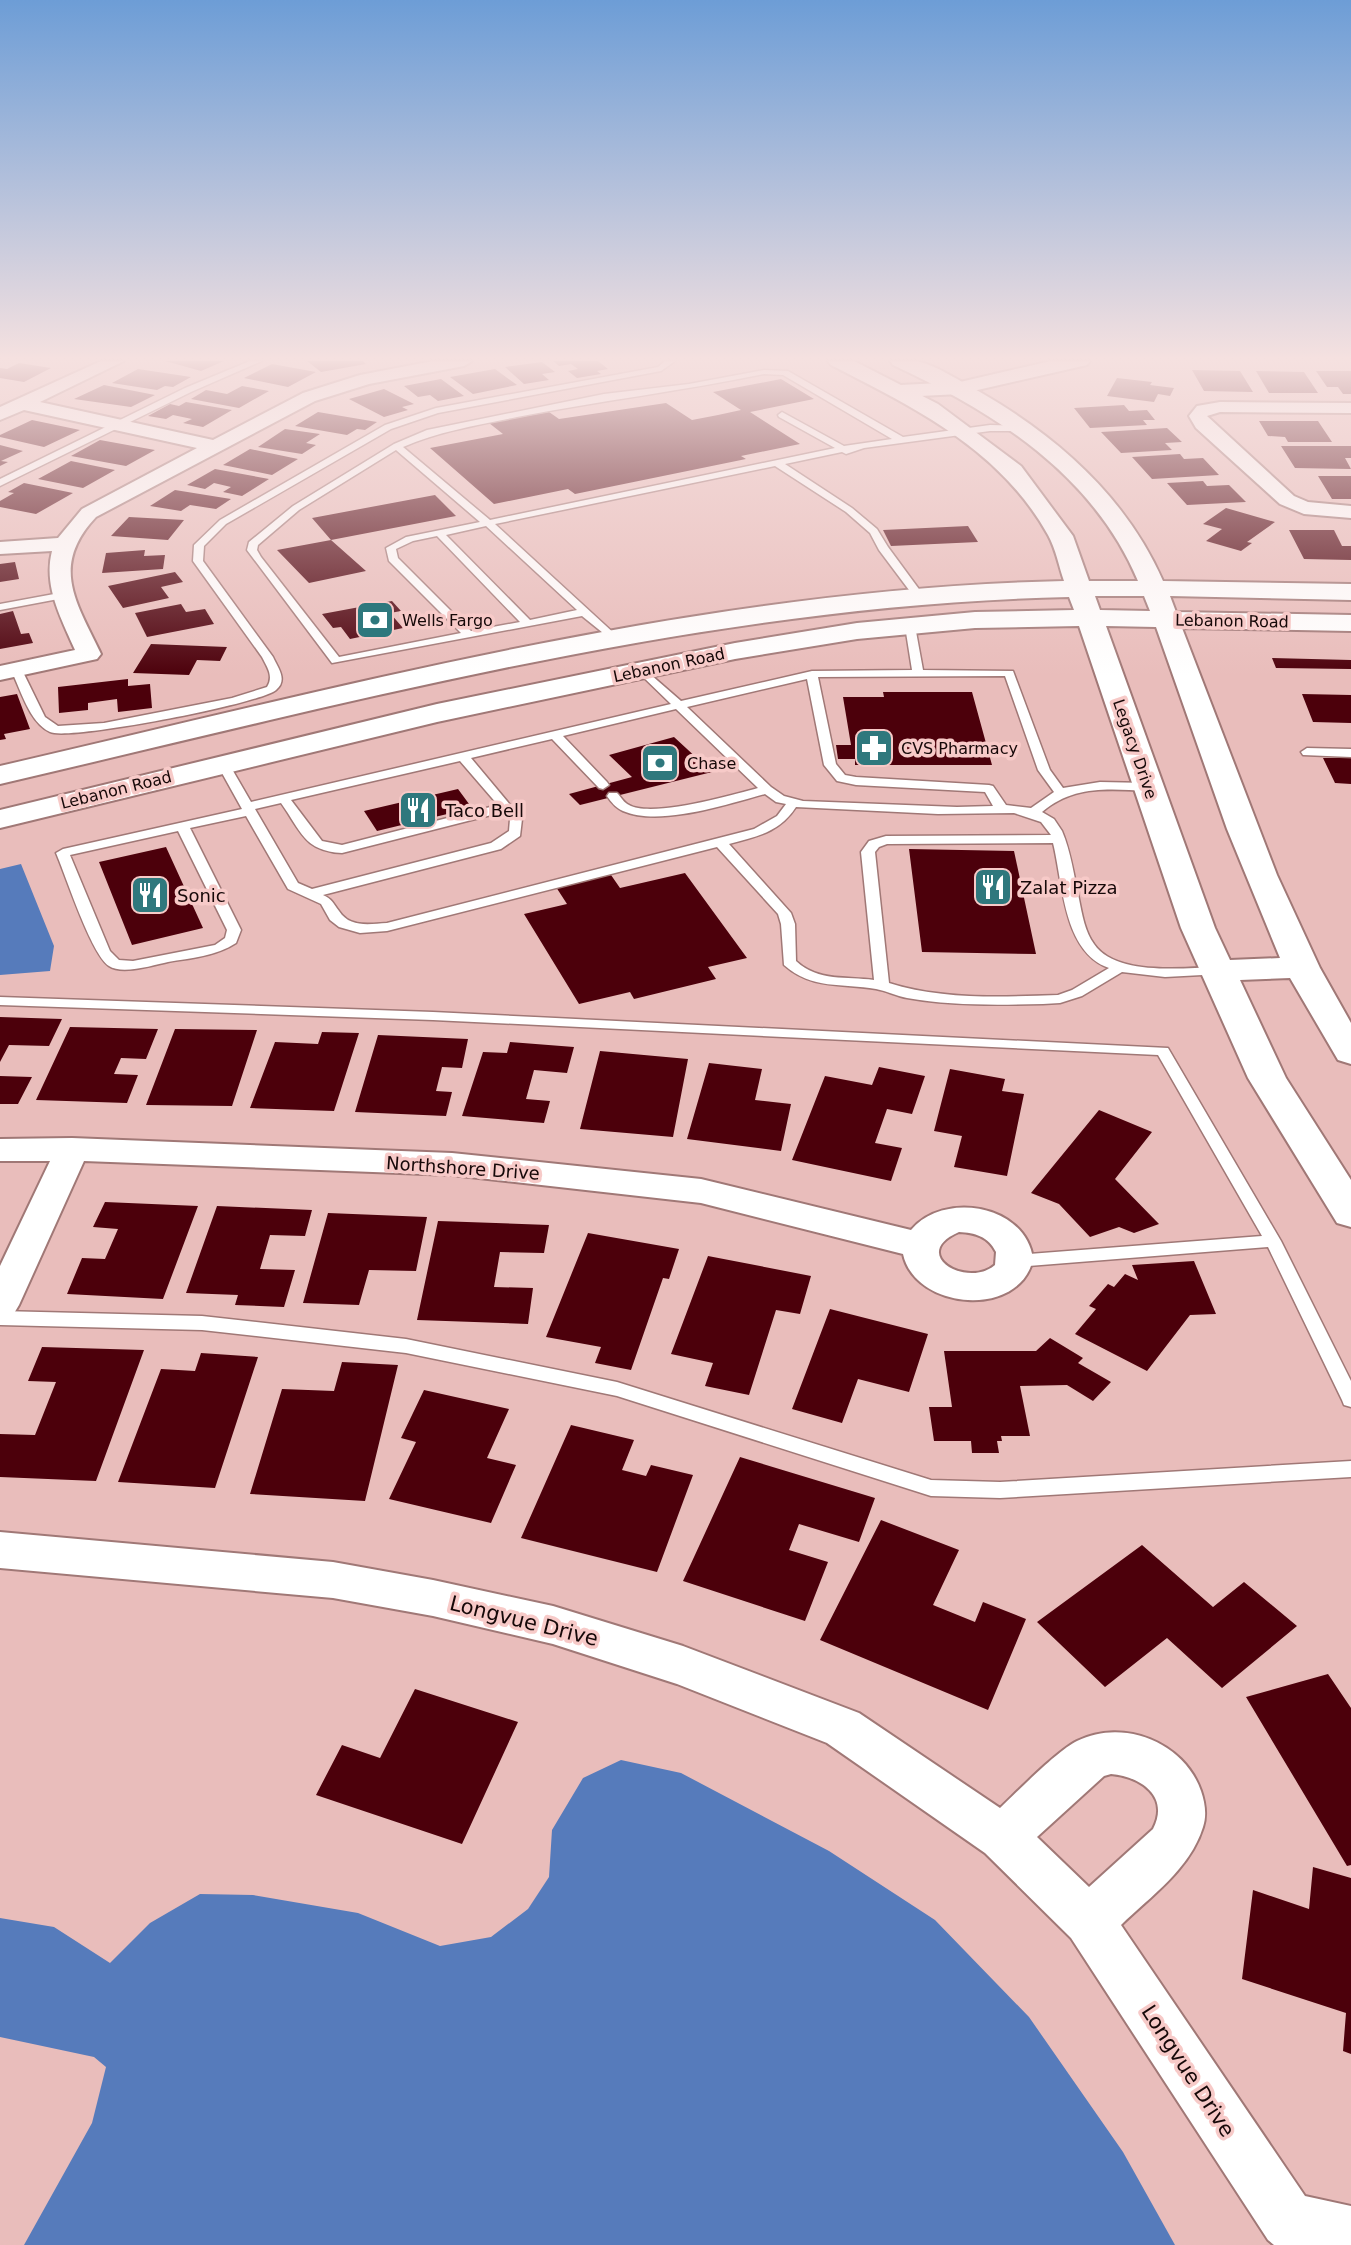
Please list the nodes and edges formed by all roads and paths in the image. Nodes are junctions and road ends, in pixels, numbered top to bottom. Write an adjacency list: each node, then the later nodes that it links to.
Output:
1 (35, 466): 11 (lane)
2 (177, 466): 15 (street)
3 (321, 466): 30 (lane)
4 (365, 466): 28 (lane)
5 (420, 466): 13 (lane)
6 (769, 466): 13 (lane)
7 (781, 466): 20 (lane)
8 (1005, 466): 21 (main road, Legacy Drive)
9 (1067, 466): 17 (main road)
10 (1249, 466): 12 (street)
11 (0, 483)
12 (1351, 512)
13 (488, 523): 14 (lane); 23 (lane)
14 (439, 533): 25 (lane); 28 (lane)
15 (62, 544): 16 (street); 19 (street)
16 (0, 548)
17 (1153, 589): 18 (main road, Lebanon Road); 21 (main road, Lebanon Road); 24 (main road)
18 (1351, 592)
19 (65, 595): 22 (lane); 30 (street)
20 (919, 596): 21 (main road, Lebanon Road); 29 (main road, Lebanon Road)
21 (1085, 603): 24 (main road, Lebanon Road); 27 (main road, Lebanon Road); 42 (main road, Legacy Drive)
22 (0, 607)
23 (584, 612): 25 (lane); 29 (lane)
24 (1165, 620): 26 (main road, Lebanon Road); 58 (main road)
25 (527, 623): 28 (lane)
26 (1351, 623)
27 (910, 626): 31 (main road, Lebanon Road); 32 (lane)
28 (469, 635)
29 (613, 638): 31 (main road); 40 (main road, Lebanon Road)
30 (9, 671)
31 (643, 671): 34 (lane); 39 (main road, Lebanon Road)
32 (918, 672): 33 (lane); 44 (lane)
33 (812, 674): 34 (lane); 50 (lane)
34 (677, 706): 35 (lane); 43 (lane)
35 (555, 735): 38 (lane); 41 (lane)
36 (1307, 752): 37 (lane)
37 (1351, 753)
38 (464, 758): 46 (lane); 48 (lane)
39 (223, 764): 49 (lane); 52 (main road, Lebanon Road)
40 (0, 775)
41 (603, 785)
42 (1148, 787): 44 (lane); 59 (main road, Legacy Drive)
43 (767, 790): 45 (lane); 47 (lane)
44 (1060, 792): 51 (lane)
45 (613, 796)
46 (284, 799): 48 (lane); 49 (lane)
47 (793, 803): 50 (lane); 55 (lane)
48 (506, 807): 56 (lane)
49 (249, 809): 53 (lane); 56 (lane)
50 (1002, 809): 51 (lane)
51 (1032, 813): 54 (lane)
52 (0, 819)
53 (182, 827): 53 (lane)
54 (1058, 839): 57 (lane); 60 (lane)
55 (719, 841): 56 (lane); 60 (lane)
56 (310, 894)
57 (1120, 967): 59 (lane); 60 (lane)
58 (1303, 967): 59 (main road); 62 (main road)
59 (1216, 971): 65 (main road, Legacy Drive)
60 (882, 985)
61 (0, 1001): 66 (lane)
62 (1351, 1052)
63 (72, 1149): 64 (street, Northshore Drive); 67 (street, Northshore Drive); 69 (street)
64 (0, 1150)
65 (1351, 1213)
66 (1273, 1241): 68 (lane); 71 (lane)
67 (919, 1245): 68 (street); 68 (street)
68 (1016, 1261)
69 (0, 1305)
70 (0, 1318): 72 (lane)
71 (1351, 1400)
72 (1351, 1469)
73 (0, 1550): 74 (street, Longvue Drive)
74 (1002, 1837): 75 (street, Longvue Drive); 75 (street)
75 (1090, 1921): 76 (street, Longvue Drive)
76 (1303, 2233): 77 (street, Longvue Drive)
77 (1351, 2234)

